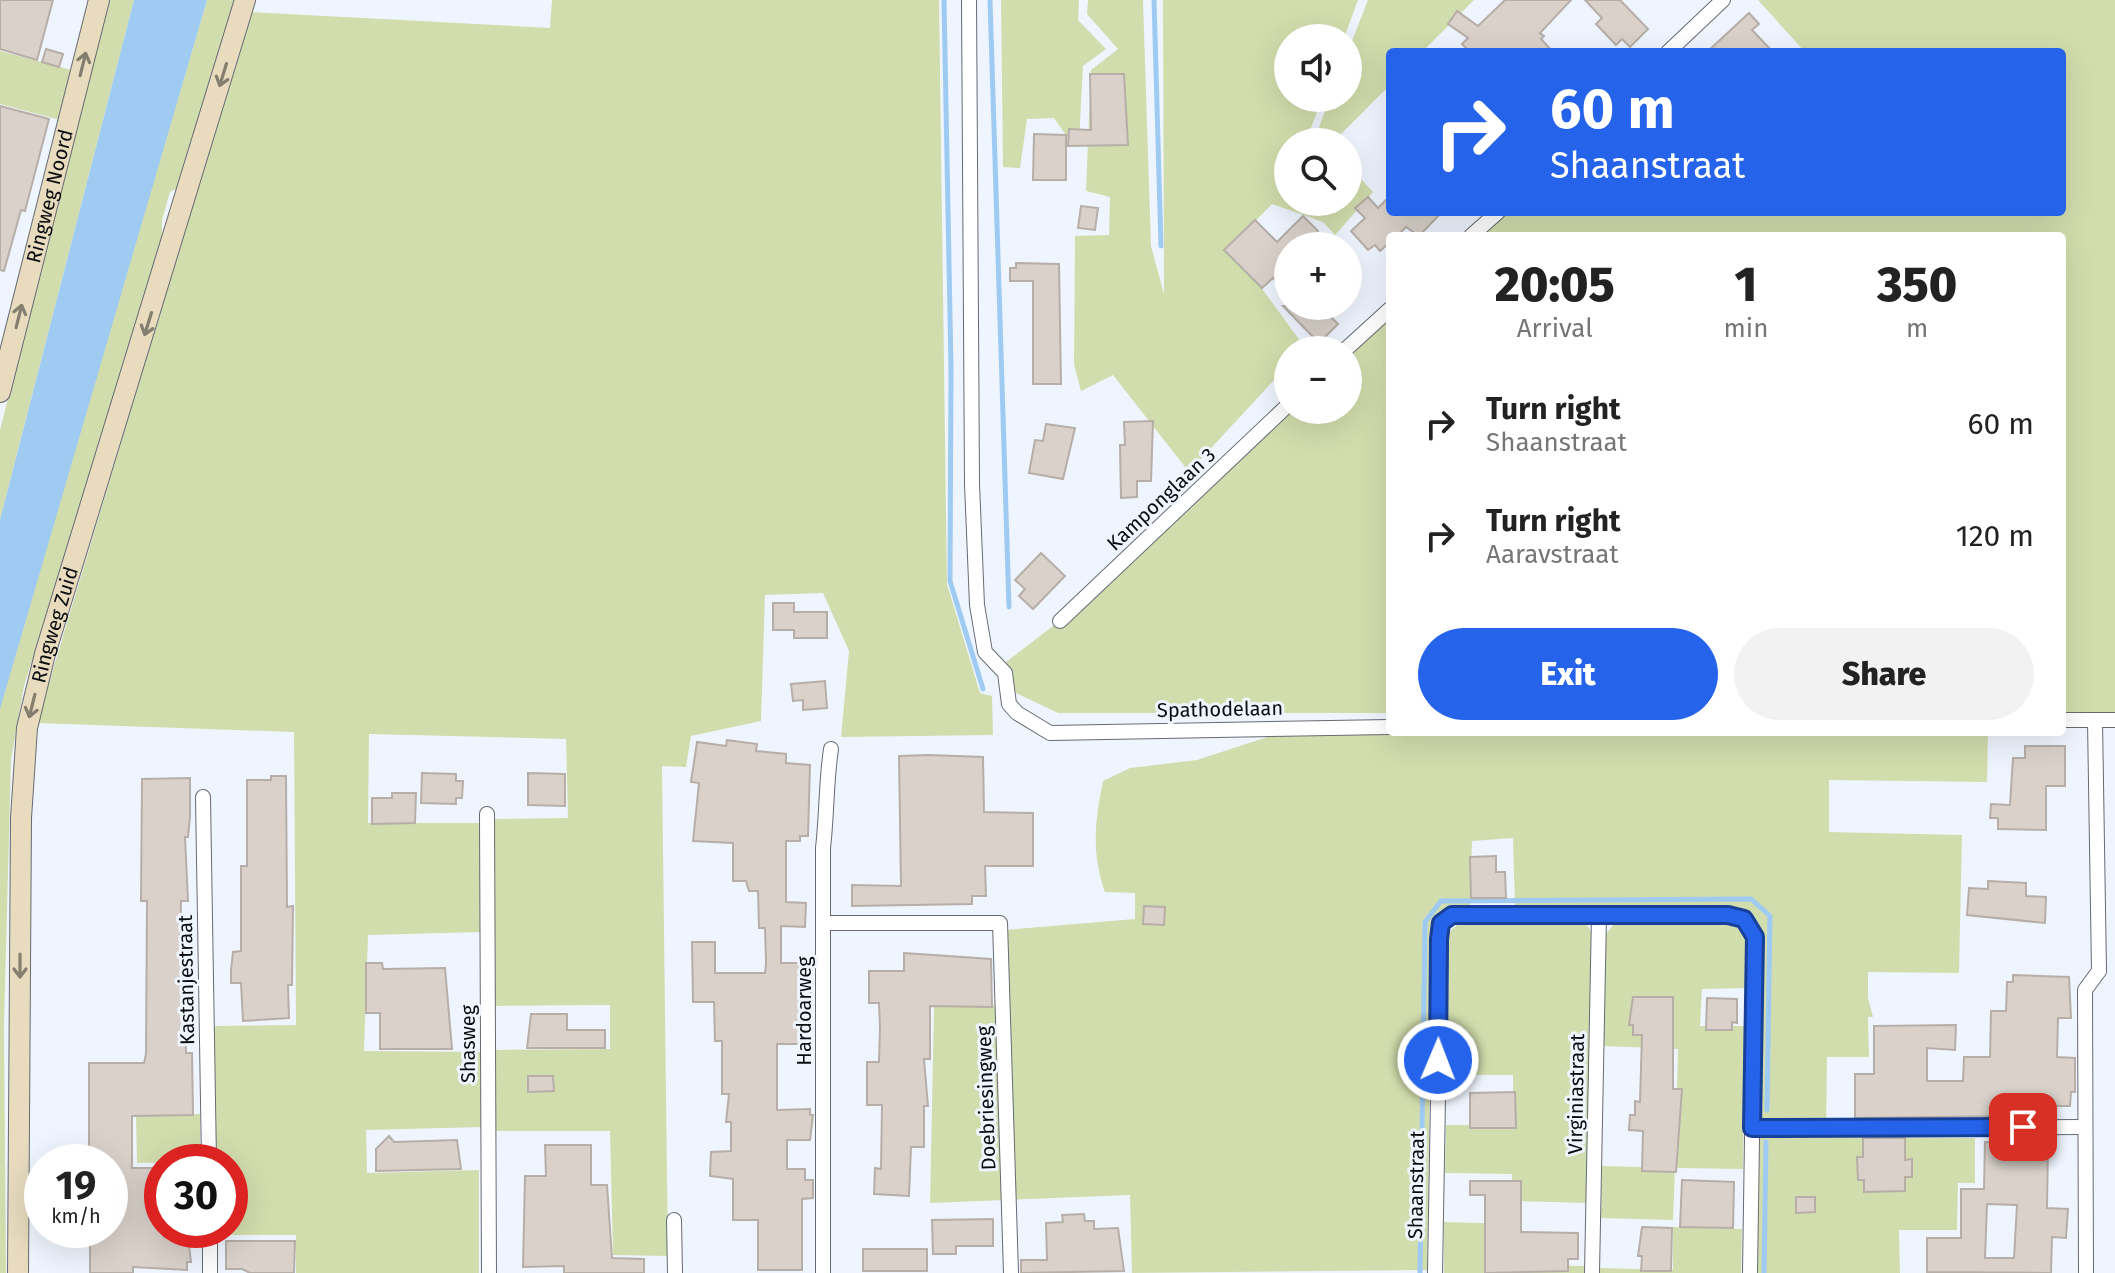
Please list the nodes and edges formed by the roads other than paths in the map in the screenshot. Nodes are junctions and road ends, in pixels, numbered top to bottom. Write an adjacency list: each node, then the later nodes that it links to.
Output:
1 (99, 0): 10 (street, Ringweg Noord, one-way to 1)
2 (245, 0): 29 (street, Ringweg Zuid, one-way to 29)
3 (969, 0): 16 (street, Spathodelaan)
4 (1723, 0): 5 (street)
5 (1672, 48)
6 (1494, 216): 7 (street)
7 (1476, 232)
8 (1386, 313): 9 (street)
9 (1360, 336)
10 (0, 392)
11 (1274, 418): 12 (street, Kamponglaan 3)
12 (1060, 621)
13 (2066, 720): 14 (street)
14 (2095, 720): 15 (street); 22 (street)
15 (2115, 720)
16 (1386, 727)
17 (831, 749): 21 (street, Hardoarweg)
18 (203, 797): 26 (street, Kastanjestraat)
19 (487, 814): 31 (street, Shasweg)
20 (1599, 915): 25 (street, Shaanstraat); 35 (street, Shaanstraat); 36 (street, Virginiastraat)
21 (824, 923): 33 (street, Hardoarweg); 34 (street, Doebriesingweg)
22 (2099, 971): 23 (street); 24 (street)
23 (2115, 971)
24 (2085, 1127): 25 (street); 38 (street)
25 (1752, 1128): 37 (street)
26 (209, 1144)
27 (674, 1220): 32 (street)
28 (210, 1248): 30 (street)
29 (18, 1273)
30 (210, 1273)
31 (489, 1273)
32 (675, 1273)
33 (823, 1273)
34 (1011, 1273)
35 (1435, 1273)
36 (1592, 1273)
37 (1750, 1273)
38 (2086, 1273)

